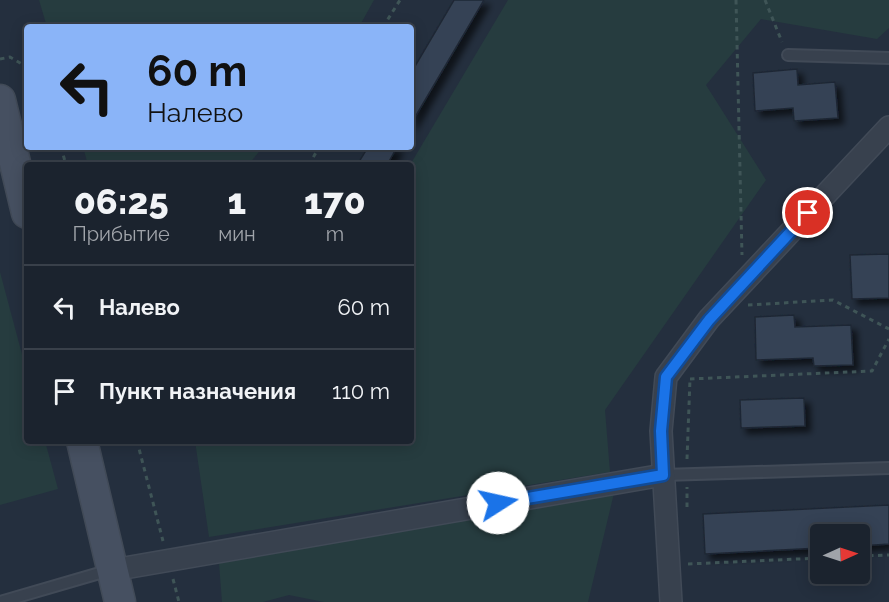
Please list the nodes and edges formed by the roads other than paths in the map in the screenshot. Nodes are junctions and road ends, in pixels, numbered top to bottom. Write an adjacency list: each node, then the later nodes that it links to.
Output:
1 (788, 55): 2 (lane)
2 (889, 58)
3 (0, 100): 5 (street)
4 (889, 127): 8 (street)
5 (24, 200)
6 (83, 444): 9 (street)
7 (889, 468): 8 (lane)
8 (663, 475): 9 (street); 12 (street)
9 (113, 570): 10 (lane); 11 (street)
10 (0, 602)
11 (120, 602)
12 (671, 602)

